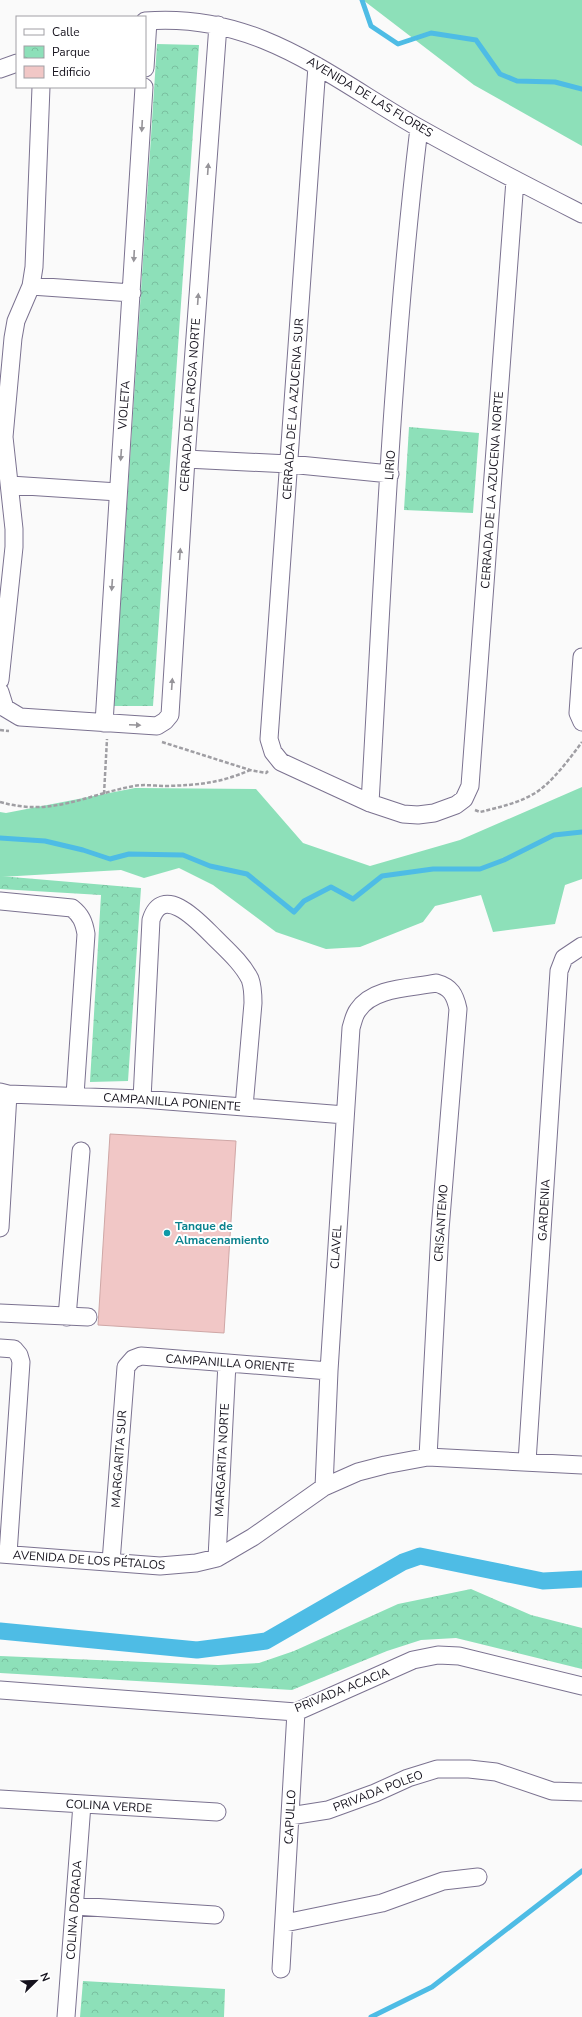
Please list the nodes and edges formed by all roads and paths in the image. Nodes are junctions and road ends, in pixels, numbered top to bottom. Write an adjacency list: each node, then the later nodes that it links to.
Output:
1 (146, 21): 2 (street, AVENIDA DE LAS FLORES)
2 (218, 25): 4 (street, AVENIDA DE LAS FLORES); 13 (street, CERRADA DE LA ROSA NORTE, one-way to 2)
3 (16, 63): 5 (street)
4 (317, 66): 8 (street, AVENIDA DE LAS FLORES); 14 (street, CERRADA DE LA AZUCENA SUR)
5 (0, 69)
6 (41, 88): 11 (street)
7 (144, 88): 12 (street, VIOLETA, one-way to 12)
8 (419, 128): 9 (street, AVENIDA DE LAS FLORES); 15 (street, LIRIO)
9 (515, 180): 10 (street, AVENIDA DE LAS FLORES); 31 (street, CERRADA DE LA AZUCENA NORTE)
10 (582, 214)
11 (31, 286): 12 (street); 16 (street)
12 (132, 293): 17 (street, VIOLETA, one-way to 17)
13 (186, 459): 14 (street); 22 (street, CERRADA DE LA ROSA NORTE, one-way to 13)
14 (289, 464): 15 (street); 27 (street, CERRADA DE LA AZUCENA SUR)
15 (390, 474): 32 (street, LIRIO)
16 (10, 485): 17 (street); 19 (street)
17 (118, 492): 22 (street, VIOLETA, one-way to 22)
18 (582, 657): 21 (street)
19 (0, 680)
20 (0, 692): 22 (street, CERRADA DE LA ROSA NORTE)
21 (582, 722)
22 (104, 723): 29 (path)
23 (0, 730): 24 (path)
24 (15, 731)
25 (161, 742): 28 (path)
26 (582, 742): 31 (path)
27 (277, 757): 28 (path); 32 (street)
28 (250, 770): 29 (path)
29 (104, 795): 30 (path)
30 (0, 802)
31 (460, 802): 32 (street)
32 (370, 803)
33 (0, 901): 37 (street)
34 (582, 946): 51 (street, GARDENIA)
35 (358, 1009): 40 (street, CLAVEL); 50 (street, CRISANTEMO)
36 (4, 1093): 37 (street, CAMPANILLA PONIENTE); 42 (street)
37 (75, 1096): 38 (street, CAMPANILLA PONIENTE)
38 (142, 1099): 39 (street, CAMPANILLA PONIENTE); 39 (street)
39 (244, 1106): 40 (street, CAMPANILLA PONIENTE)
40 (345, 1115): 49 (street, CLAVEL)
41 (81, 1151): 44 (street)
42 (0, 1228)
43 (0, 1313): 44 (street)
44 (66, 1317): 45 (street)
45 (88, 1317)
46 (0, 1348): 54 (street)
47 (133, 1359): 48 (street, CAMPANILLA ORIENTE); 56 (street, MARGARITA SUR)
48 (227, 1363): 49 (street, CAMPANILLA ORIENTE); 55 (street, MARGARITA NORTE)
49 (329, 1371): 53 (street, CLAVEL)
50 (428, 1457): 51 (street, AVENIDA DE LOS PÉTALOS); 53 (street, AVENIDA DE LOS PÉTALOS)
51 (527, 1462): 52 (street, AVENIDA DE LOS PÉTALOS)
52 (582, 1465)
53 (324, 1487): 55 (street, AVENIDA DE LOS PÉTALOS)
54 (4, 1554): 56 (street, AVENIDA DE LOS PÉTALOS)
55 (217, 1558): 56 (street, AVENIDA DE LOS PÉTALOS)
56 (111, 1562)
57 (582, 1686): 59 (street, PRIVADA ACACIA)
58 (0, 1690): 59 (street, PRIVADA ACACIA)
59 (296, 1712): 64 (street, CAPULLO)
60 (582, 1792): 64 (street, PRIVADA POLEO)
61 (0, 1799): 62 (street, COLINA VERDE)
62 (82, 1804): 63 (street, COLINA VERDE); 66 (street, COLINA DORADA)
63 (217, 1812)
64 (290, 1816): 68 (street, CAPULLO)
65 (478, 1877): 68 (street)
66 (75, 1906): 67 (street); 70 (street, COLINA DORADA)
67 (215, 1915)
68 (285, 1923): 69 (street, CAPULLO)
69 (281, 1969)
70 (66, 2017)

